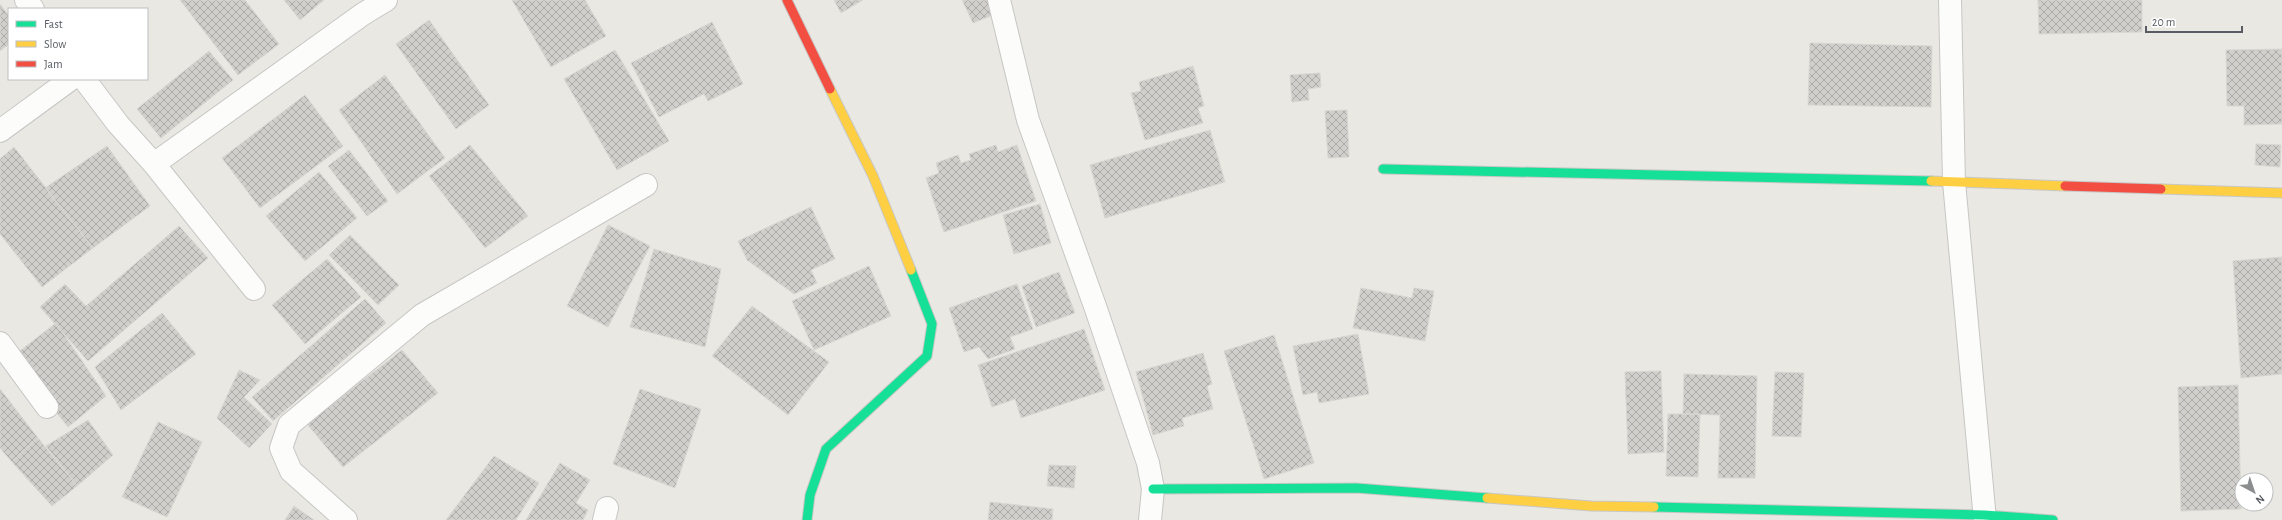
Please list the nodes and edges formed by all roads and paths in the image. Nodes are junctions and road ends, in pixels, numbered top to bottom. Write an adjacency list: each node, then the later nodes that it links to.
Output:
1 (26, 0): 6 (street)
2 (386, 0): 10 (street)
3 (787, 0): 21 (street)
4 (999, 0): 18 (street)
5 (1950, 0): 12 (street)
6 (32, 8)
7 (70, 80): 9 (street)
8 (85, 80): 10 (street)
9 (0, 131)
10 (154, 164): 15 (street)
11 (1383, 169): 12 (street)
12 (1954, 182): 14 (street); 19 (street)
13 (646, 185): 20 (street)
14 (2282, 193)
15 (254, 289)
16 (0, 343): 17 (street)
17 (47, 407)
18 (1153, 489): 19 (street); 22 (street)
19 (1984, 518): 23 (street)
20 (346, 520)
21 (807, 520)
22 (1150, 520)
23 (2053, 520)

